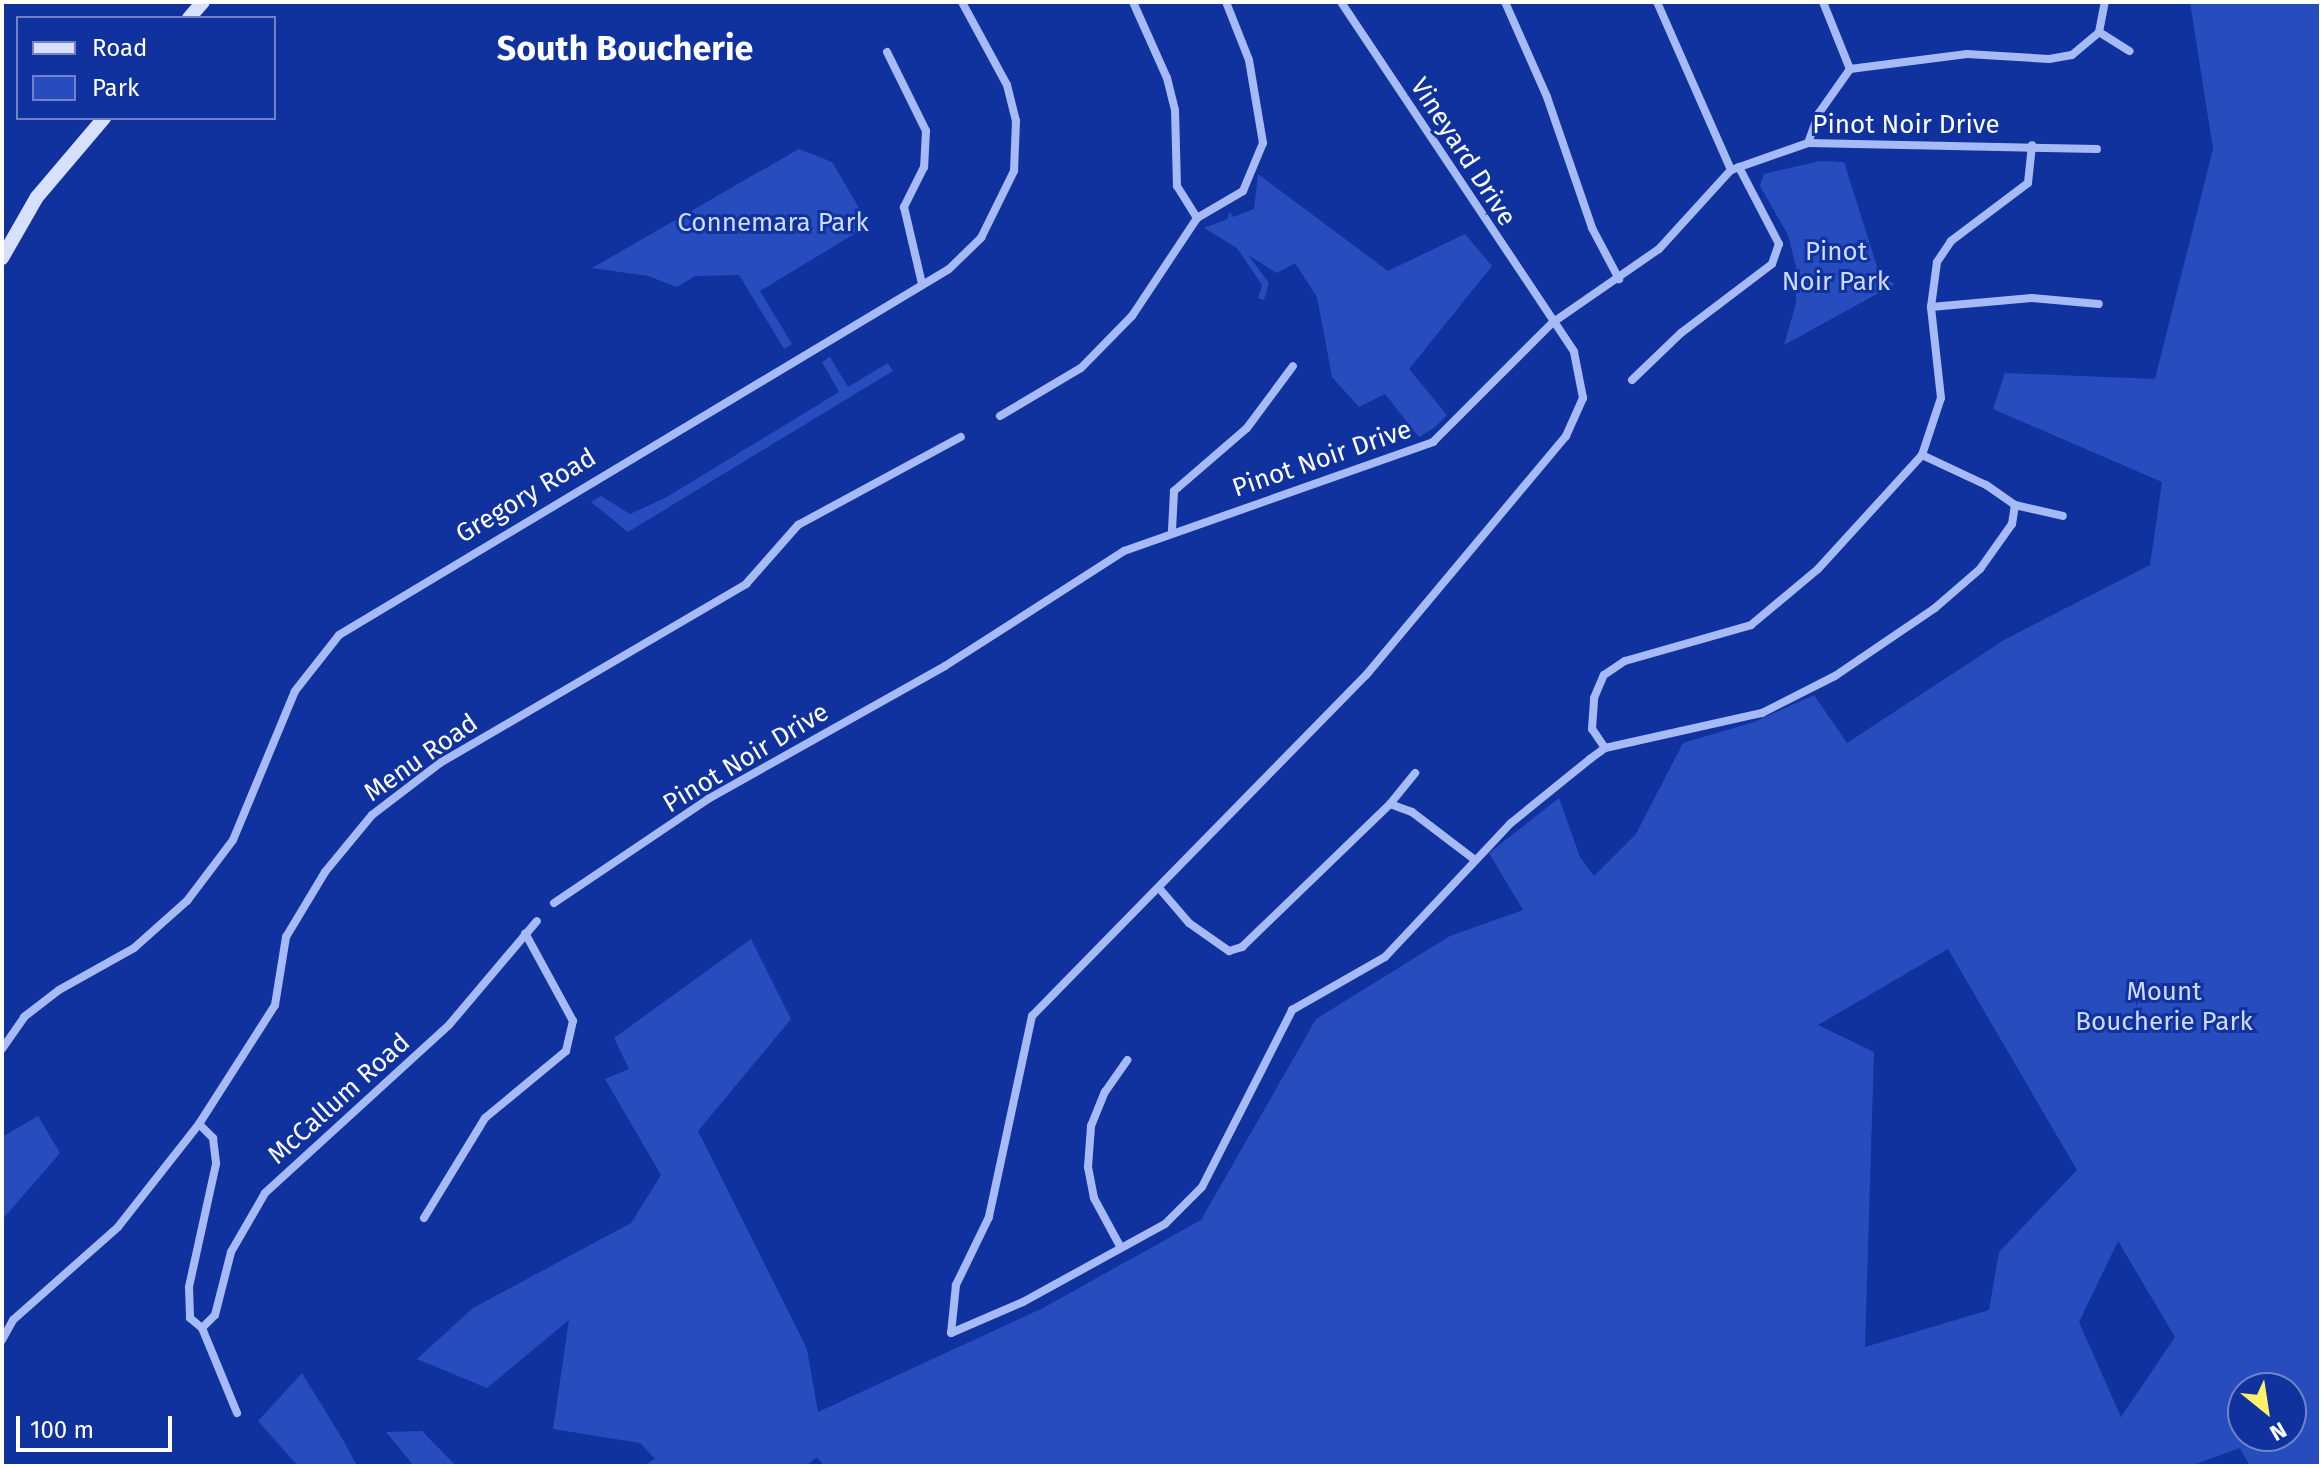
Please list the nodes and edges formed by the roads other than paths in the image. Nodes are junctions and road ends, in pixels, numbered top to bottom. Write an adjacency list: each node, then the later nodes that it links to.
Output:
1 (962, 2): 21 (street, Gregory Road)
2 (1133, 2): 18 (street)
3 (1226, 2): 18 (street)
4 (1341, 2): 24 (street, Vineyard Drive)
5 (1505, 2): 20 (street)
6 (1657, 2): 17 (street)
7 (1823, 2): 12 (street)
8 (2105, 2): 9 (street)
9 (2099, 32): 10 (street); 12 (street)
10 (2129, 51)
11 (887, 52): 21 (street)
12 (1850, 69): 14 (street)
13 (102, 120): 19 (main road)
14 (1808, 143): 15 (street, Pinot Noir Drive); 17 (street, Pinot Noir Drive)
15 (2032, 145): 16 (street, Pinot Noir Drive); 23 (street)
16 (2097, 149)
17 (1735, 168): 20 (street, Pinot Noir Drive); 26 (street)
18 (1197, 218): 27 (street)
19 (2, 258)
20 (1619, 279): 24 (street, Pinot Noir Drive)
21 (922, 284): 41 (street, Gregory Road)
22 (2099, 304): 23 (street)
23 (1931, 307): 29 (street)
24 (1552, 323): 32 (street, Pinot Noir Drive); 37 (street, Vineyard Drive)
25 (1293, 366): 32 (street)
26 (1632, 380)
27 (1000, 416)
28 (961, 437): 43 (street, Menu Road)
29 (1922, 455): 30 (street); 33 (street)
30 (2015, 505): 31 (street); 33 (street)
31 (2063, 516)
32 (1172, 530): 38 (street, Pinot Noir Drive)
33 (1605, 748): 36 (street)
34 (1415, 773): 35 (street)
35 (1390, 804): 36 (street); 37 (street)
36 (1475, 860): 45 (street)
37 (1159, 888): 45 (street, Vineyard Drive)
38 (554, 903)
39 (537, 921): 40 (street, McCallum Road)
40 (525, 933): 44 (street); 46 (street, McCallum Road)
41 (2, 1049)
42 (1127, 1060): 45 (street)
43 (199, 1124): 46 (street); 47 (street, Menu Road)
44 (424, 1218)
45 (1121, 1248)
46 (202, 1328): 48 (street)
47 (2, 1340)
48 (237, 1413)

